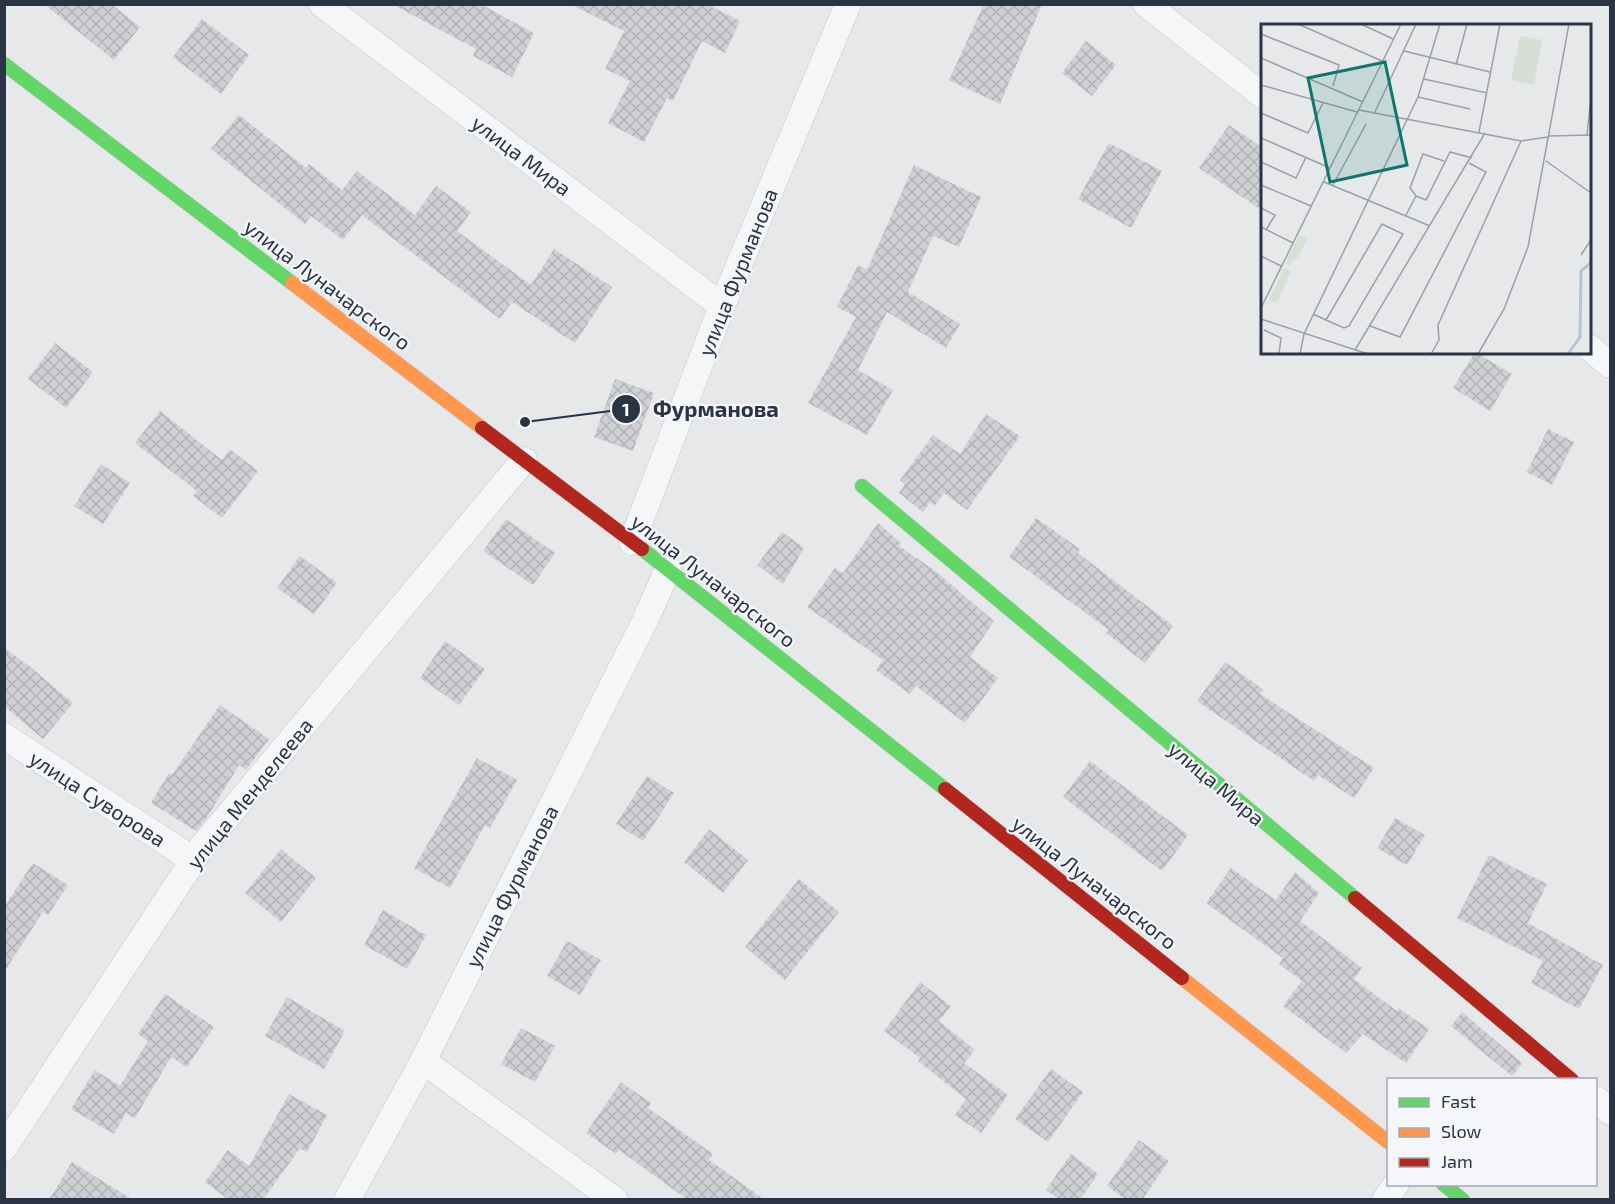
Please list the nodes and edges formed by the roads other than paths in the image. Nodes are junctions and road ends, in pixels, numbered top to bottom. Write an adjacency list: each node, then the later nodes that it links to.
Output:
1 (322, 4): 6 (street, улица Мира)
2 (848, 4): 6 (street, улица Фурманова)
3 (1146, 4): 5 (street)
4 (4, 64): 9 (main road, улица Луначарского)
5 (1261, 93)
6 (722, 306): 11 (street, улица Фурманова)
7 (1591, 349): 8 (street)
8 (1611, 365)
9 (524, 460): 11 (main road, улица Луначарского); 14 (street, улица Менделеева)
10 (862, 486): 16 (main road, улица Мира)
11 (632, 542): 12 (main road, улица Луначарского)
12 (668, 569): 15 (street, улица Фурманова); 19 (main road, улица Луначарского)
13 (4, 736): 14 (street, улица Суворова)
14 (192, 859): 20 (street, улица Менделеева)
15 (423, 1061): 23 (street, улица Фурманова); 24 (street)
16 (1570, 1078)
17 (1597, 1100): 18 (street)
18 (1611, 1112)
19 (1387, 1140)
20 (4, 1148)
21 (1395, 1186): 25 (street)
22 (1444, 1186): 26 (main road)
23 (347, 1200)
24 (615, 1200)
25 (1385, 1200)
26 (1463, 1200)

